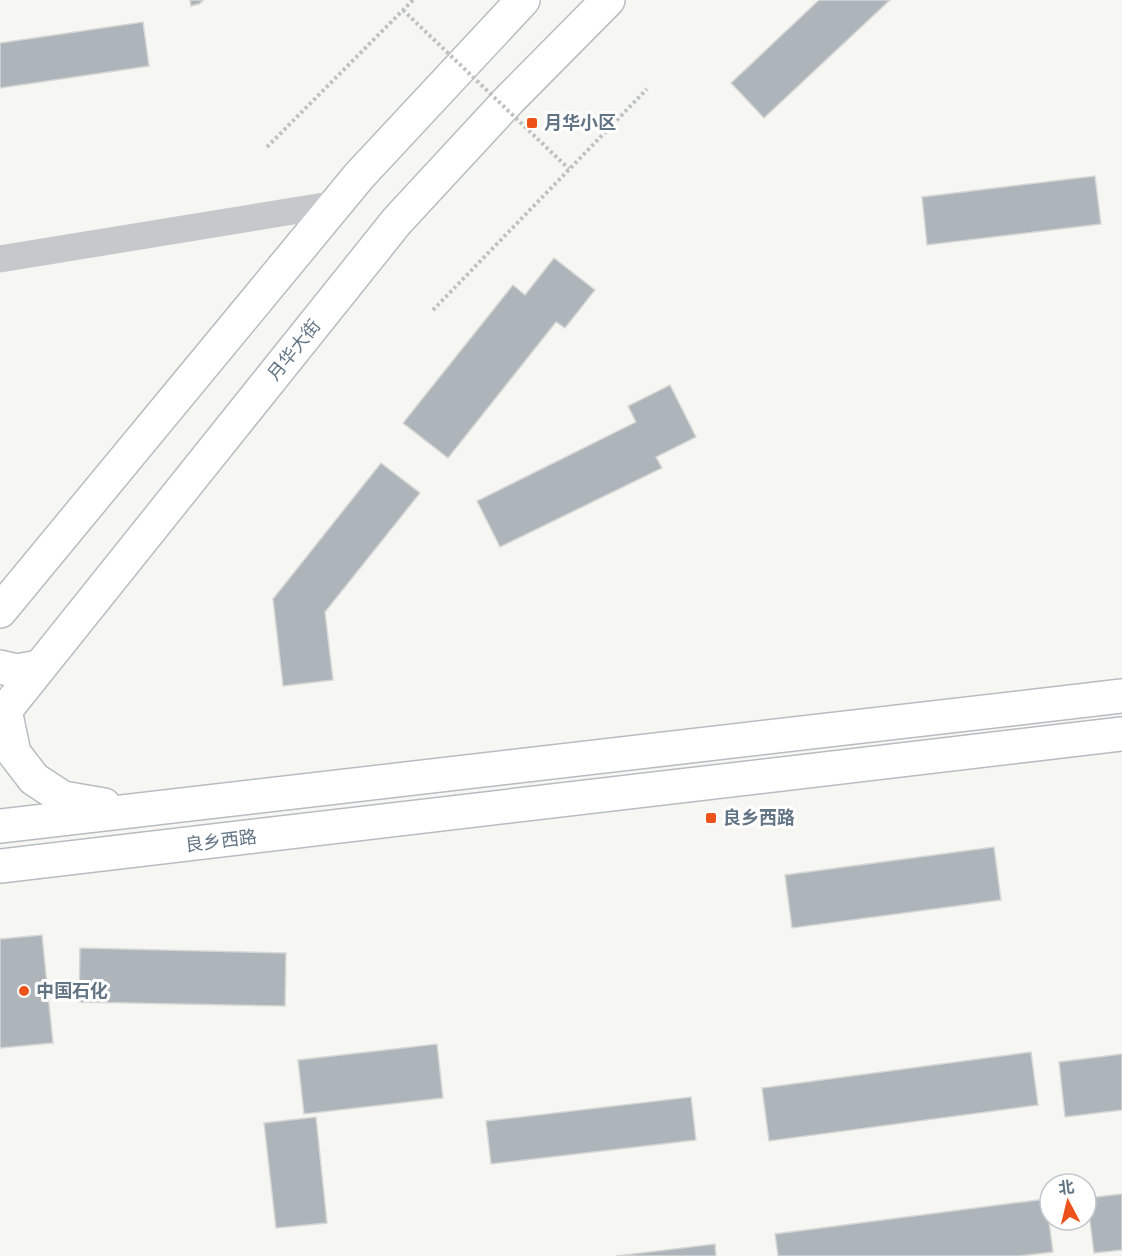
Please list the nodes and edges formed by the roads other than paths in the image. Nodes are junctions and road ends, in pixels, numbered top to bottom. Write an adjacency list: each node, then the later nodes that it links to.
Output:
1 (523, 0): 3 (main road)
2 (608, 0): 7 (main road, 月华大街)
3 (336, 204): 4 (street); 5 (main road)
4 (0, 259)
5 (0, 611)
6 (0, 667): 7 (main road)
7 (39, 668): 9 (main road, 月华大街)
8 (1122, 696): 11 (main road)
9 (2, 713): 11 (main road)
10 (1122, 734): 13 (main road, 良乡西路)
11 (132, 811): 12 (main road)
12 (0, 826)
13 (0, 866)

